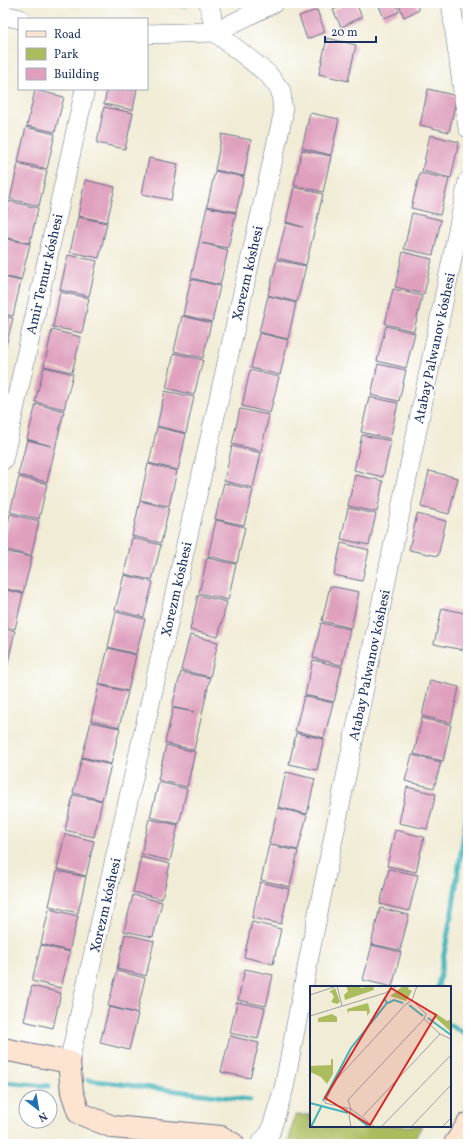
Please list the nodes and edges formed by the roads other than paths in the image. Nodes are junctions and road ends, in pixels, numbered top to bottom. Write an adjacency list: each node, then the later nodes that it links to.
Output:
1 (209, 3): 6 (street)
2 (274, 3): 6 (street)
3 (451, 3): 9 (street)
4 (3, 15): 5 (street)
5 (18, 19)
6 (216, 32): 7 (street); 13 (street, Xorezm kóshesi)
7 (148, 34)
8 (85, 90): 11 (street, Amir Temur kóshesi)
9 (468, 128)
10 (468, 181): 16 (street, Atabay Palwanov kóshesi)
11 (3, 460)
12 (3, 1048): 13 (street)
13 (69, 1062): 15 (street)
14 (468, 1124): 17 (street)
15 (233, 1144)
16 (260, 1144)
17 (455, 1144)

